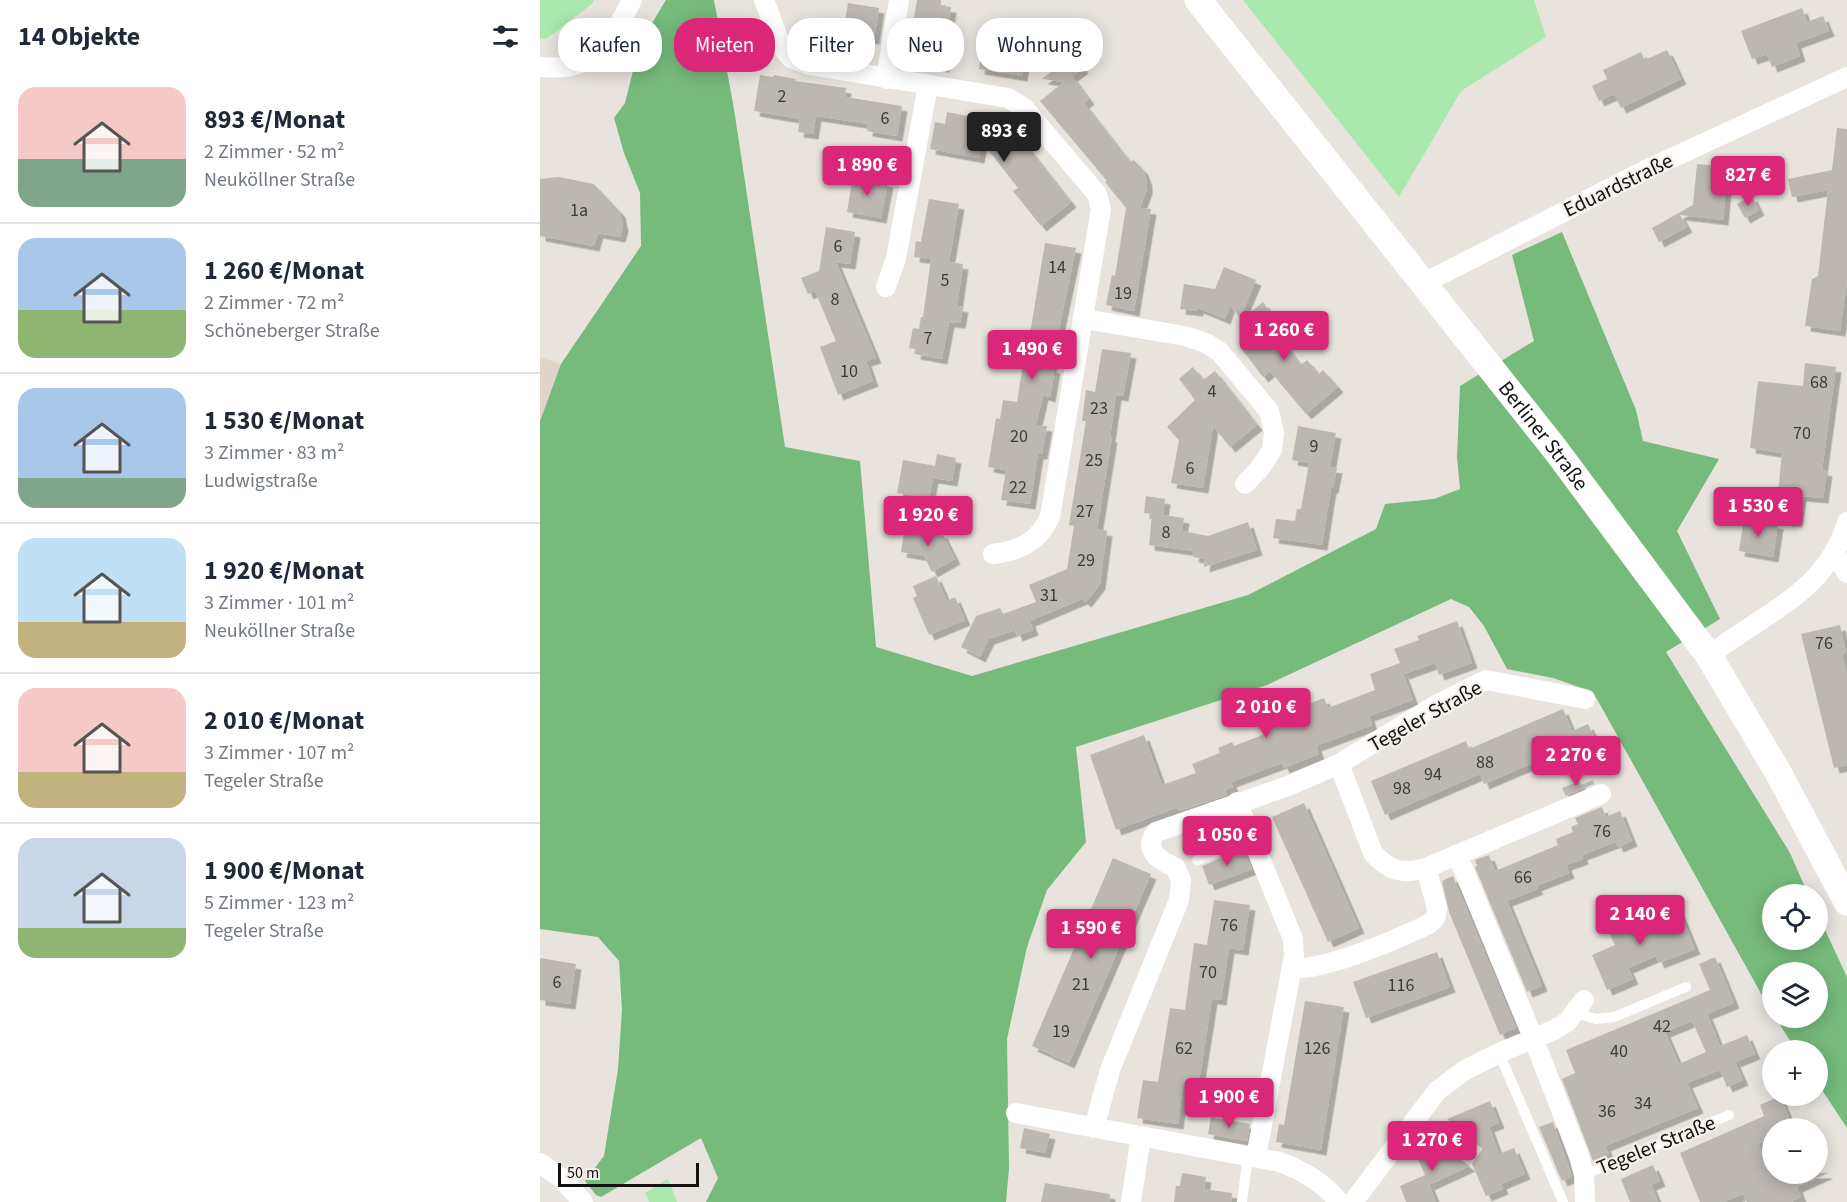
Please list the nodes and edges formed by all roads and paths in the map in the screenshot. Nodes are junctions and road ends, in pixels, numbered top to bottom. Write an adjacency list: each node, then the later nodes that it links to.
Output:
1 (632, 0): 5 (street)
2 (764, 0): 7 (street)
3 (899, 0): 7 (street)
4 (1198, 0): 9 (street, Berliner Straße)
5 (540, 67)
6 (1847, 77): 9 (street, Eduardstraße)
7 (886, 79): 8 (street)
8 (928, 85): 10 (street); 11 (street)
9 (1424, 283): 17 (street, Berliner Straße)
10 (886, 286)
11 (1084, 319): 12 (street); 15 (street)
12 (1245, 484)
13 (1847, 522): 14 (street)
14 (1835, 553): 16 (street); 17 (street)
15 (993, 554)
16 (1847, 573)
17 (1709, 656): 26 (street, Berliner Straße)
18 (1586, 699): 19 (street, Tegeler Straße)
19 (1340, 764): 21 (street, Tegeler Straße); 25 (street)
20 (1601, 794): 23 (street)
21 (1237, 802): 22 (street); 34 (street, Tegeler Straße)
22 (1252, 838): 24 (lane); 27 (street)
23 (1457, 855): 25 (street); 30 (street, Tegeler Straße)
24 (1197, 860)
25 (1426, 868): 27 (street)
26 (1847, 902)
27 (1293, 969): 36 (street)
28 (1686, 987): 29 (lane)
29 (1580, 1007): 30 (street)
30 (1534, 1040): 31 (street); 38 (street, Tegeler Straße)
31 (1499, 1053): 43 (street); 44 (lane)
32 (1016, 1113): 34 (street)
33 (1729, 1115): 38 (lane, Tegeler Straße)
34 (1094, 1128): 35 (street)
35 (1141, 1136): 36 (street); 40 (street)
36 (1252, 1156): 41 (lane); 42 (street)
37 (540, 1163): 39 (street)
38 (1584, 1174): 45 (street, Tegeler Straße)
39 (583, 1202)
40 (1131, 1202)
41 (1242, 1202)
42 (1339, 1202)
43 (1353, 1202)
44 (1563, 1202)
45 (1585, 1202)

